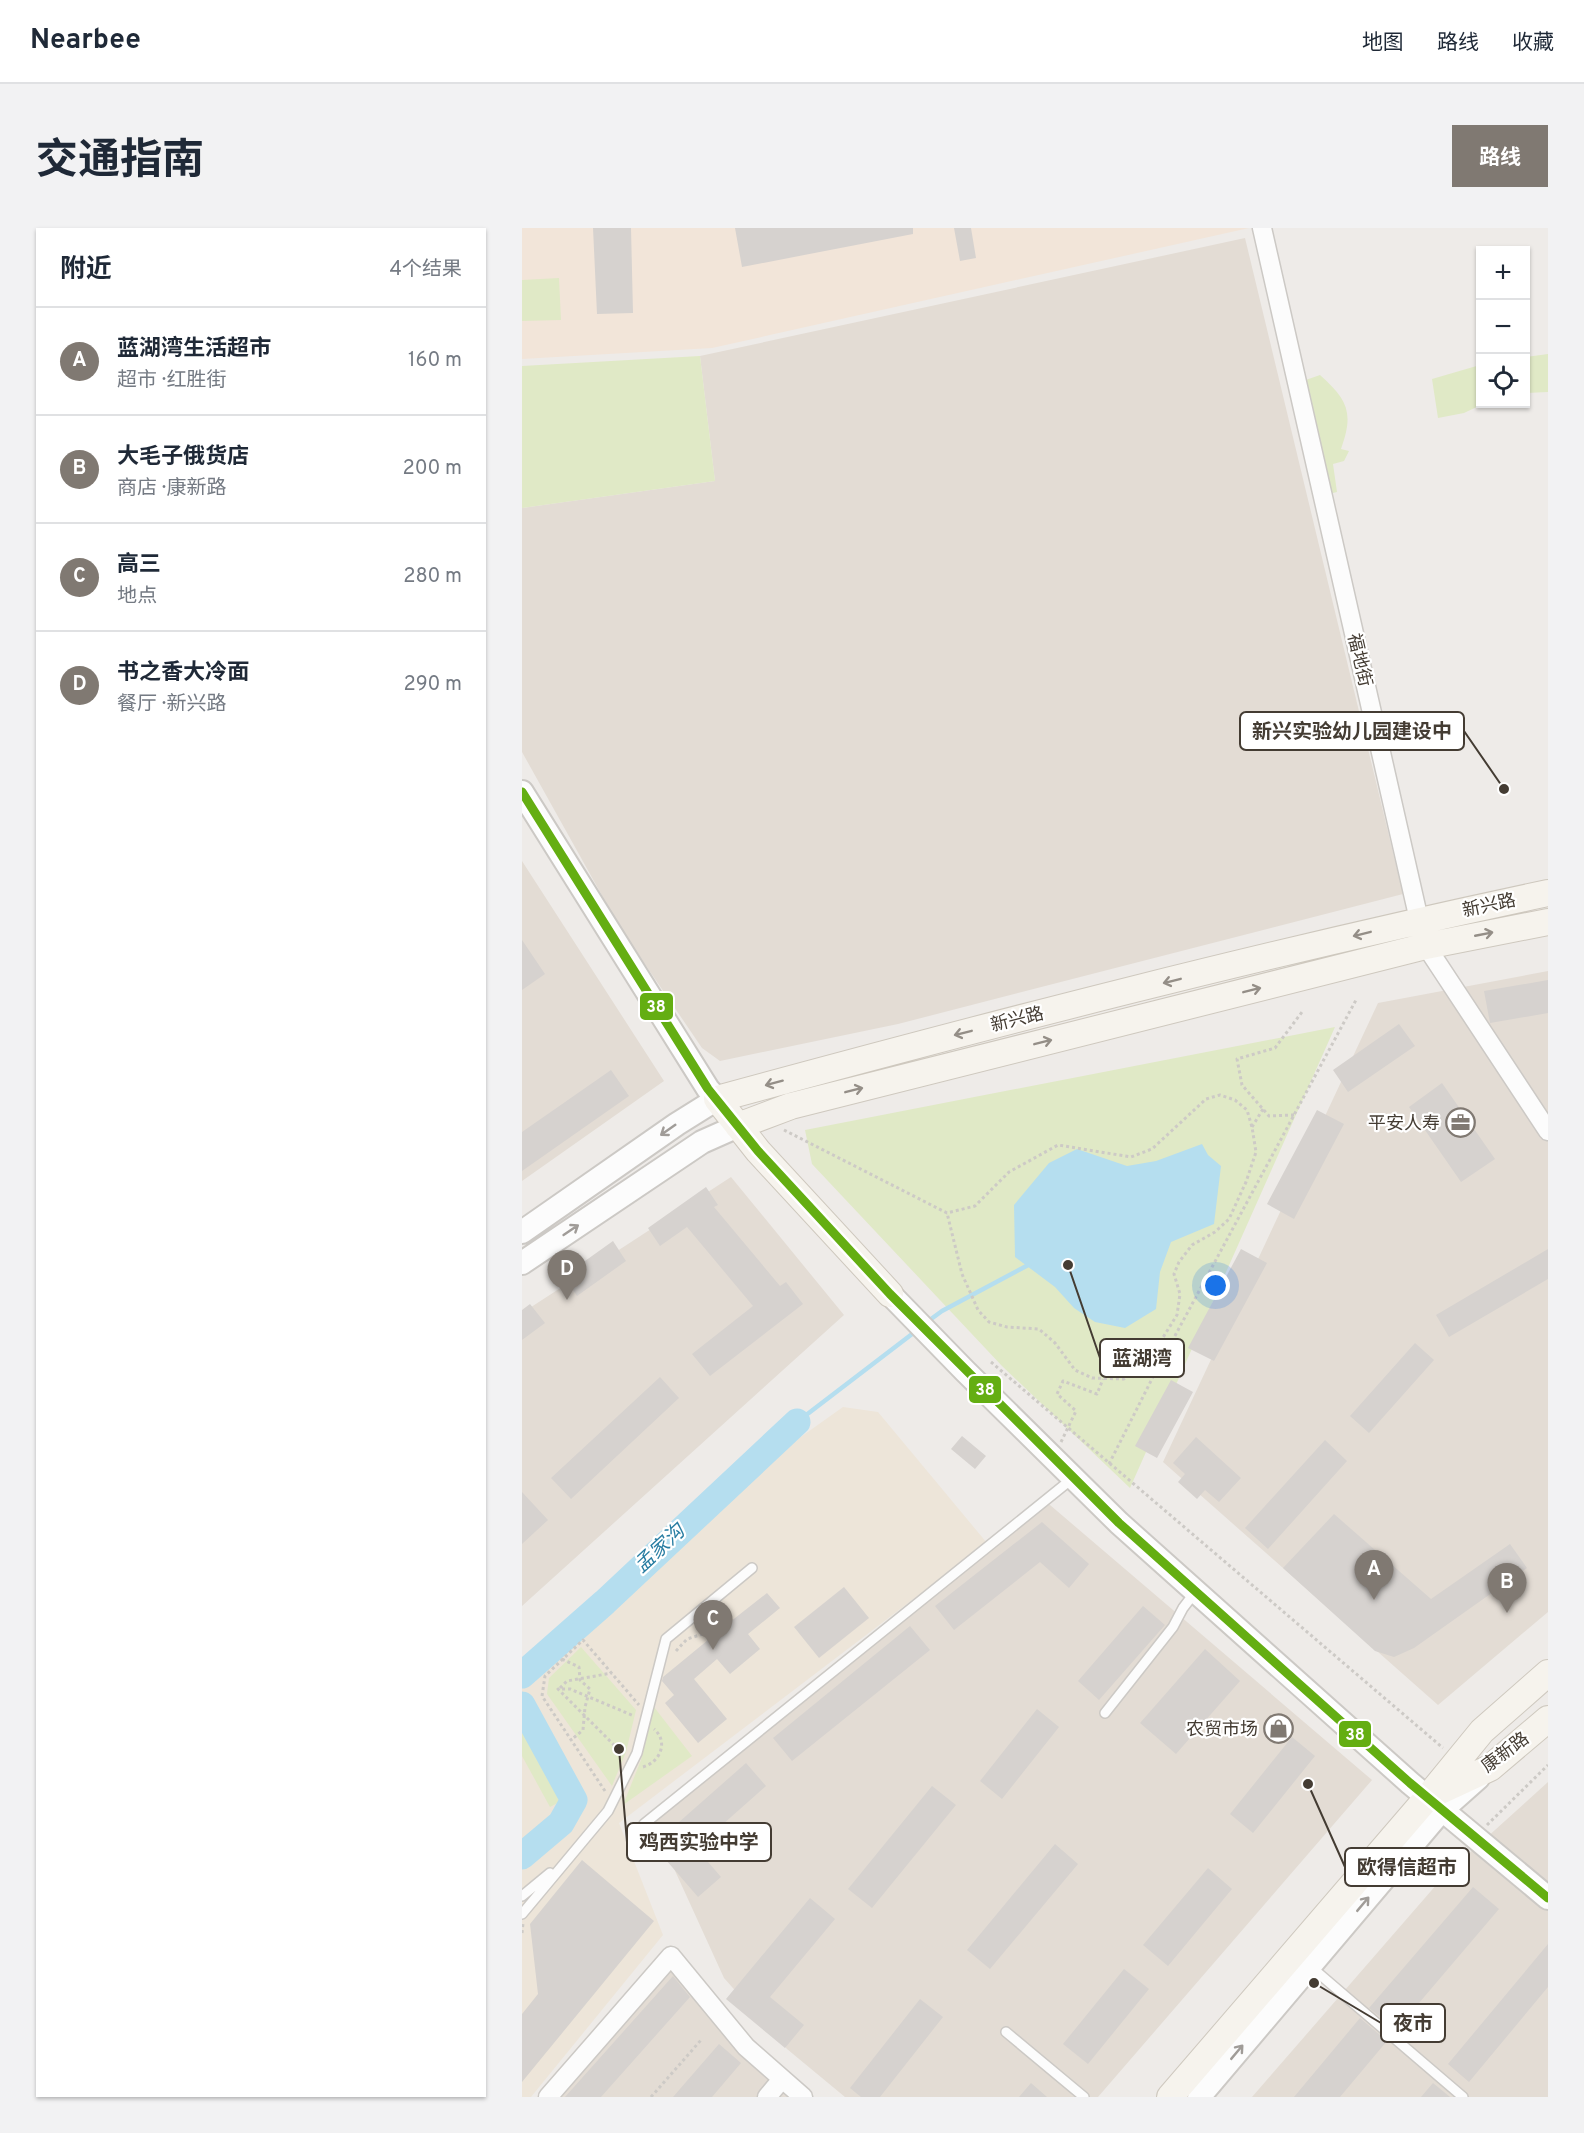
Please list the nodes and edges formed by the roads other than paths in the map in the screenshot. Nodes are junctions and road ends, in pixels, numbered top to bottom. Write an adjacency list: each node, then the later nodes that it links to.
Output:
1 (1262, 228): 4 (street, 福地街)
2 (522, 792): 7 (street)
3 (1548, 893): 4 (main road, 新兴路)
4 (1419, 920): 6 (street, 福地街); 7 (main road, 新兴路, one-way to 7)
5 (1548, 921): 6 (main road, 新兴路, one-way to 5)
6 (1426, 946): 8 (main road, 新兴路, one-way to 6); 9 (street, 福地街)
7 (717, 1099): 8 (main road); 10 (street, 新兴路, one-way to 10)
8 (738, 1126): 11 (street, 新兴路, one-way to 8); 12 (main road)
9 (1548, 1131)
10 (522, 1232)
11 (522, 1263)
12 (890, 1294): 13 (street)
13 (1073, 1478): 15 (street); 20 (lane)
14 (752, 1568): 24 (lane)
15 (1196, 1592): 17 (lane); 19 (street)
16 (1548, 1673): 19 (main road)
17 (1105, 1713)
18 (1548, 1719): 19 (main road, 康新路)
19 (1435, 1804): 23 (street); 25 (street, one-way to 19); 32 (main road)
20 (644, 1824)
21 (572, 1856): 22 (lane)
22 (522, 1897): 24 (lane)
23 (1548, 1898)
24 (522, 1913)
25 (1310, 1966): 33 (street, one-way to 25); 34 (lane)
26 (1006, 2032): 31 (lane)
27 (782, 2079): 28 (street); 29 (street); 30 (street)
28 (548, 2097)
29 (767, 2097)
30 (803, 2097)
31 (1084, 2097)
32 (1170, 2097)
33 (1199, 2097)
34 (1463, 2097)

